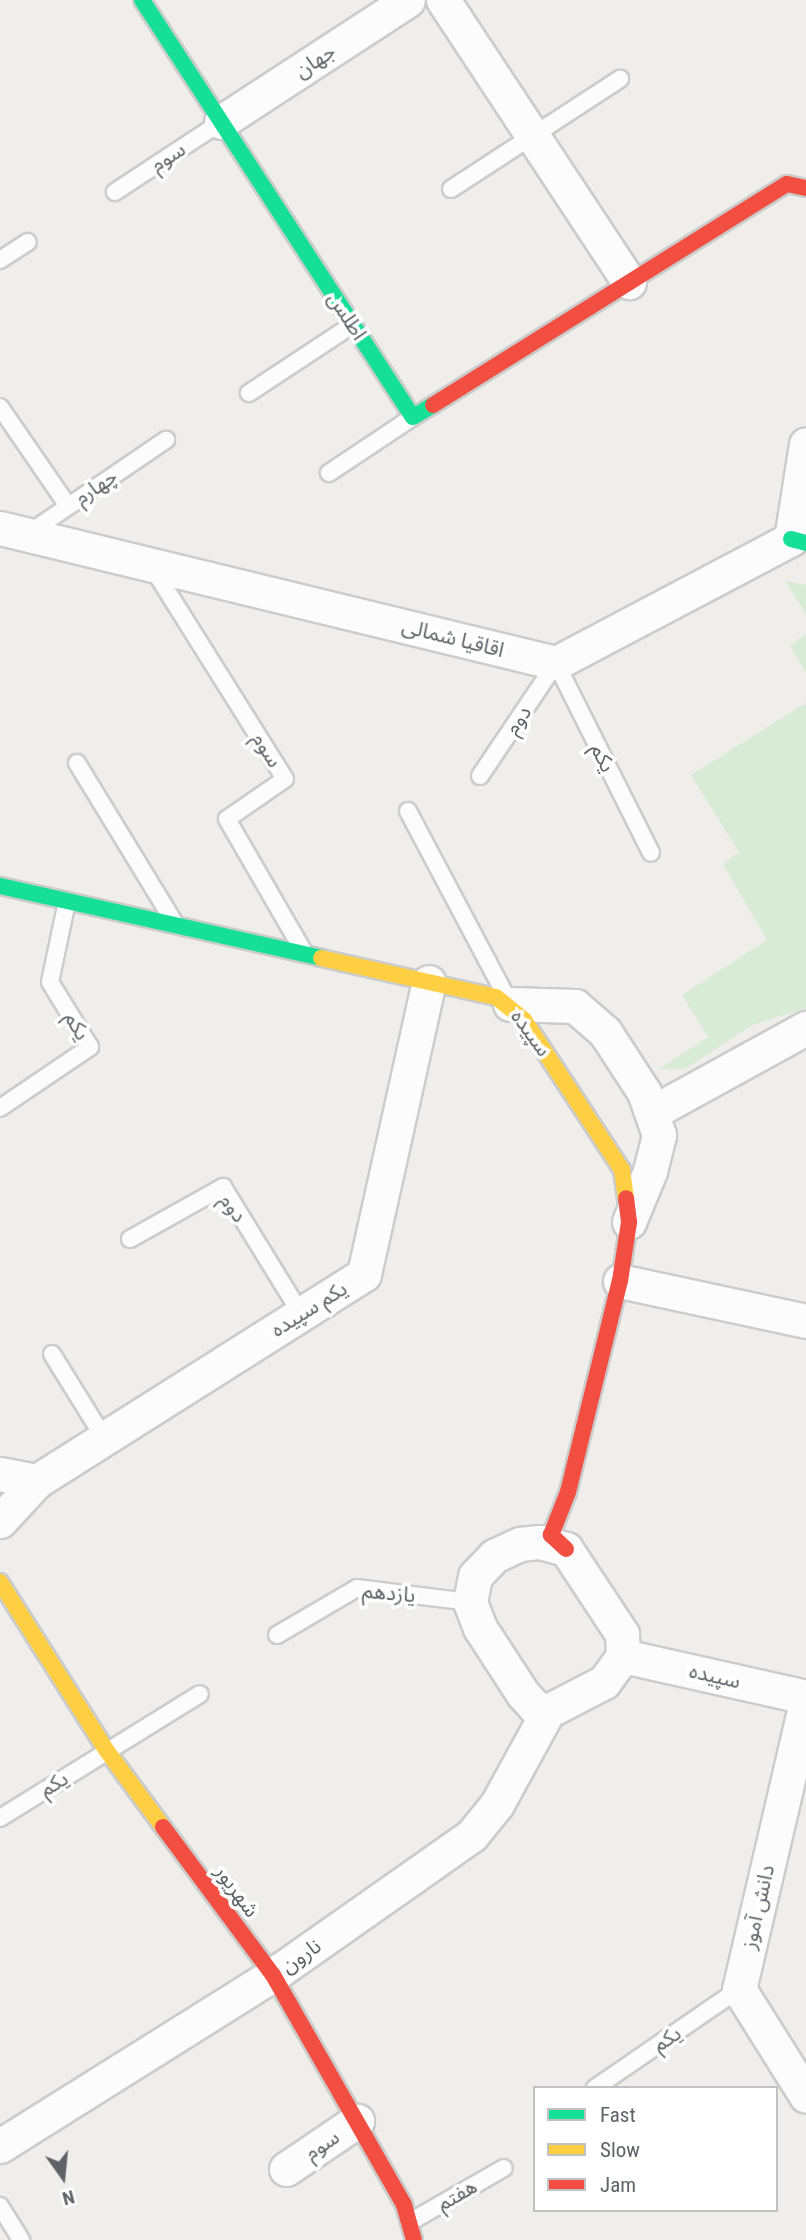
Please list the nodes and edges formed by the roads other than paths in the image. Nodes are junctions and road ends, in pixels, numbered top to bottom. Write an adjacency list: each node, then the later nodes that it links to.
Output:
1 (142, 0): 5 (street, اطلس)
2 (408, 0): 5 (street, جهان)
3 (443, 0): 6 (street)
4 (620, 79): 6 (lane)
5 (221, 122): 9 (lane, سوم); 13 (street, اطلس)
6 (532, 135): 8 (lane); 12 (street)
7 (806, 188): 12 (street)
8 (451, 189)
9 (115, 192)
10 (28, 242): 11 (lane)
11 (0, 260)
12 (629, 282): 16 (street)
13 (353, 325): 14 (lane); 16 (street, اطلس)
14 (249, 393)
15 (0, 407): 20 (lane)
16 (413, 417): 19 (lane)
17 (166, 440): 20 (lane, چهارم)
18 (806, 444): 22 (street)
19 (329, 473)
20 (68, 506): 21 (lane, چهارم)
21 (13, 531): 23 (street, اقاقیا شمالی)
22 (798, 541): 24 (street)
23 (150, 564): 24 (street, اقاقیا شمالی); 32 (lane, سوم)
24 (556, 663): 26 (lane, دوم); 28 (lane, یکم)
25 (77, 763): 31 (lane)
26 (480, 776)
27 (408, 811): 34 (lane)
28 (651, 853)
29 (0, 886): 30 (street, سپیده)
30 (67, 901): 31 (street, سپیده); 36 (lane, یکم)
31 (177, 926): 32 (street, سپیده)
32 (305, 954): 33 (street, سپیده)
33 (429, 982): 34 (street, سپیده); 41 (street, یکم سپیده)
34 (510, 1004): 37 (street); 38 (street, سپیده)
35 (806, 1028): 37 (street)
36 (0, 1108)
37 (653, 1112): 38 (street)
38 (629, 1222): 40 (street, سپیده)
39 (130, 1239): 41 (lane, دوم)
40 (620, 1281): 42 (street); 48 (street, سپیده)
41 (301, 1314): 44 (street, یکم سپیده)
42 (806, 1321)
43 (52, 1354): 44 (lane)
44 (104, 1438): 46 (street, یکم سپیده)
45 (0, 1474): 46 (street)
46 (37, 1480): 47 (street, یکم سپیده)
47 (0, 1521)
48 (566, 1549): 50 (street); 52 (street)
49 (0, 1582): 57 (street, شهریور)
50 (470, 1602): 51 (lane, یازدهم); 56 (street)
51 (277, 1635)
52 (623, 1656): 54 (street, سپیده); 56 (street)
53 (201, 1694): 57 (lane)
54 (806, 1697)
55 (806, 1702): 60 (street, دانش آموز)
56 (548, 1711): 59 (street, نارون)
57 (107, 1751): 58 (lane, یکم); 59 (street, شهریور)
58 (0, 1818)
59 (273, 1975): 63 (street, شهریور); 64 (street, نارون)
60 (739, 1989): 61 (lane, یکم); 62 (street)
61 (598, 2086)
62 (806, 2096)
63 (357, 2121): 66 (street, سوم); 68 (street, شهریور)
64 (0, 2146)
65 (504, 2168): 68 (lane, هفتم)
66 (286, 2169)
67 (0, 2206): 69 (lane)
68 (410, 2222): 70 (street, شهریور)
69 (21, 2240)
70 (414, 2240)

